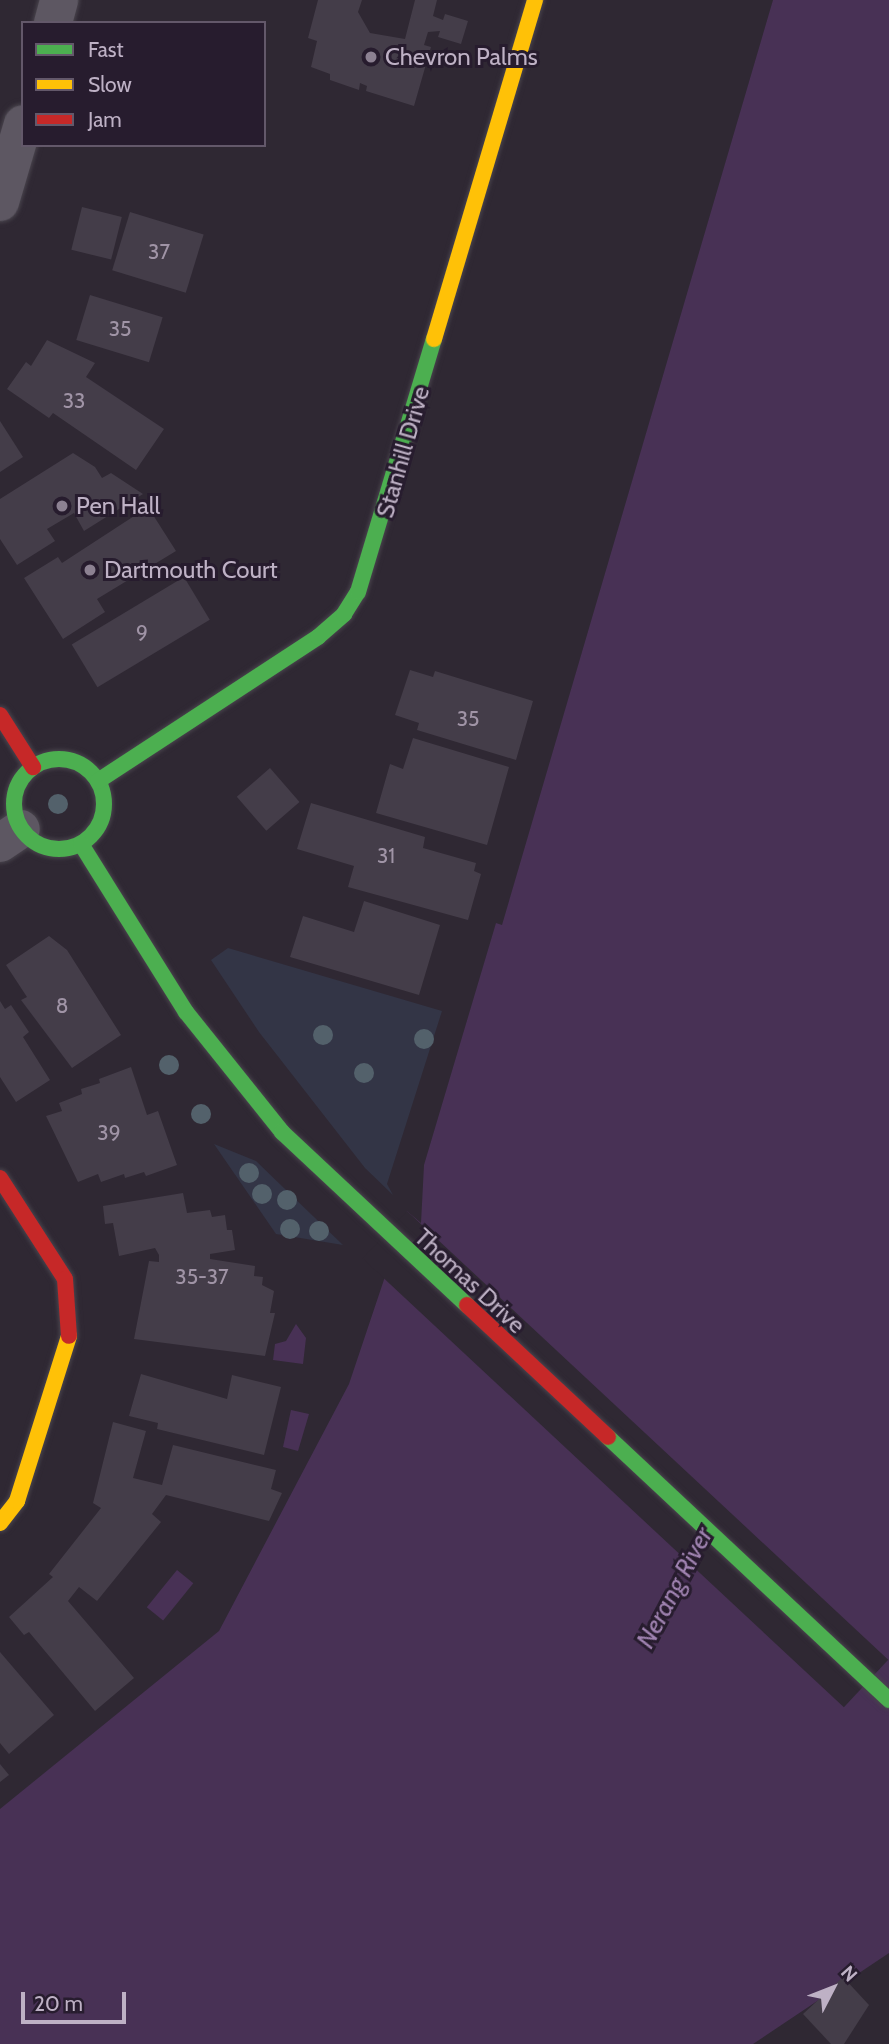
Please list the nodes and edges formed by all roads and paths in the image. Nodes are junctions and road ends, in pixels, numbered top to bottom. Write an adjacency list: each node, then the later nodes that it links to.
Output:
1 (60, 0): 3 (street)
2 (535, 0): 8 (main road, Stanhill Drive)
3 (54, 21)
4 (21, 131): 5 (street)
5 (0, 202)
6 (0, 715): 7 (main road)
7 (33, 767): 8 (main road); 9 (main road)
8 (98, 781): 10 (main road)
9 (10, 836): 10 (main road)
10 (81, 844): 13 (main road, Thomas Drive)
11 (0, 1178): 12 (main road)
12 (0, 1523)
13 (889, 1700)

